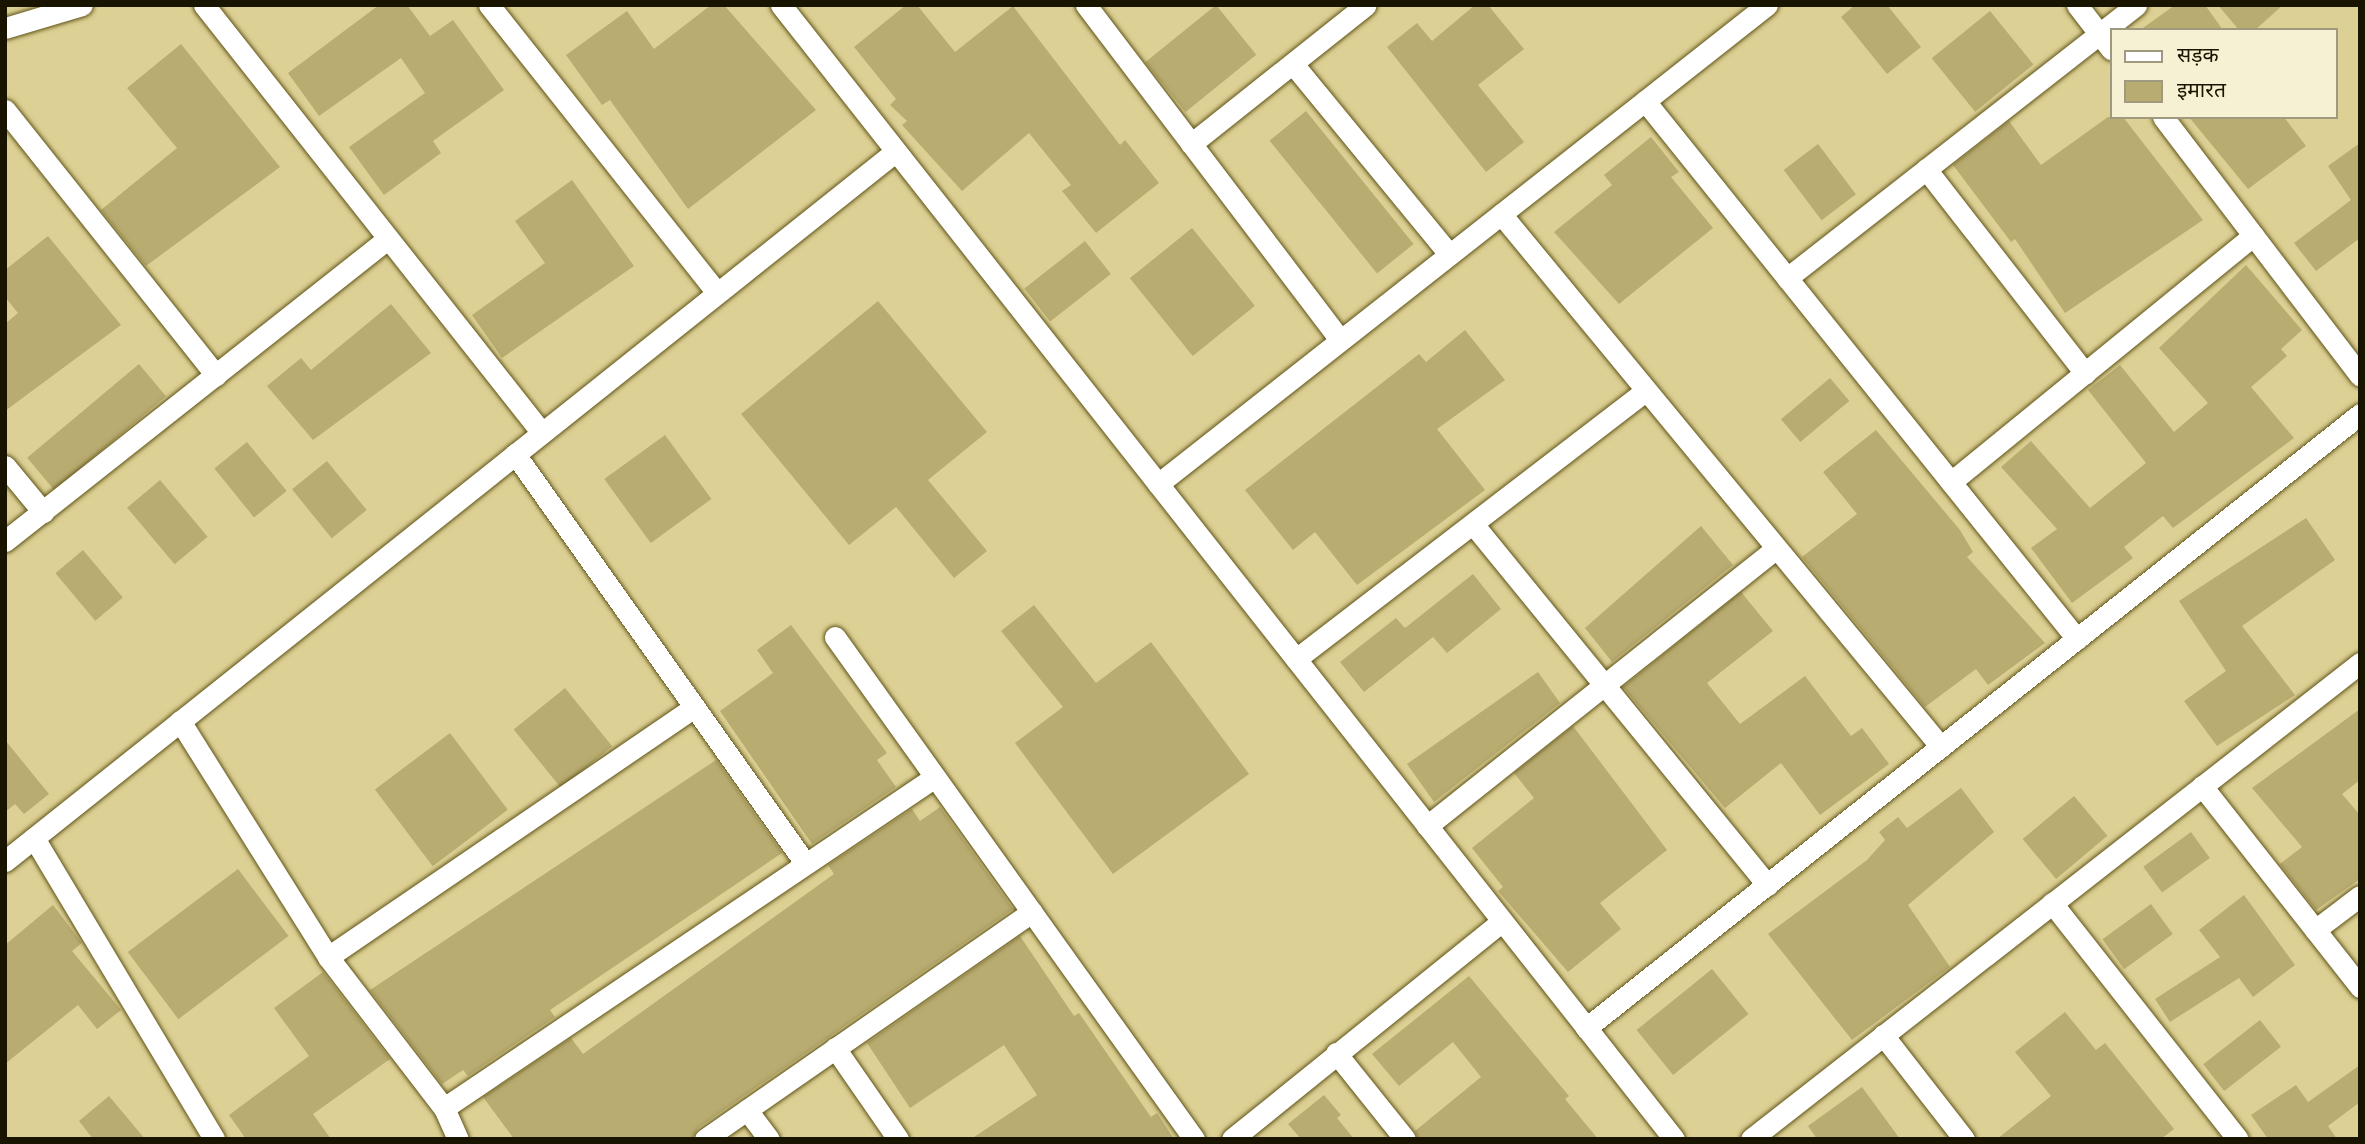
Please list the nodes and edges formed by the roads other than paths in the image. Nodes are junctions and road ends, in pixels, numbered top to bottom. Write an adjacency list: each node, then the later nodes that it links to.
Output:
1 (82, 5): 10 (street)
2 (204, 5): 22 (street)
3 (489, 5): 25 (street)
4 (781, 5): 18 (street)
5 (1086, 5): 17 (street)
6 (1366, 5): 13 (street)
7 (1767, 5): 14 (street)
8 (2077, 5): 12 (street)
9 (2136, 5): 11 (street)
10 (5, 28)
11 (2117, 28)
12 (2105, 42): 19 (street)
13 (1293, 64): 17 (street); 23 (street)
14 (1645, 101): 20 (street); 24 (street)
15 (5, 110): 28 (street)
16 (2165, 119): 21 (street)
17 (1191, 144): 26 (street)
18 (896, 151): 25 (street); 36 (street)
19 (1926, 169): 24 (street); 27 (street)
20 (1501, 214): 23 (street); 30 (street)
21 (2253, 236): 27 (street); 29 (street)
22 (388, 239): 28 (street); 32 (street)
23 (1449, 254): 26 (street)
24 (1787, 278): 35 (street)
25 (717, 293): 32 (street)
26 (1340, 340): 36 (street)
27 (2085, 373): 35 (street)
28 (216, 375): 37 (street)
29 (2360, 376)
30 (1646, 390): 38 (street); 40 (street)
31 (2360, 414): 42 (street)
32 (542, 433): 33 (street)
33 (515, 454): 46 (street); 47 (street)
34 (5, 466): 37 (street)
35 (1951, 482): 42 (street)
36 (1158, 484): 43 (street)
37 (43, 512): 39 (street)
38 (1473, 524): 43 (street); 45 (street)
39 (5, 541)
40 (1776, 548): 45 (street); 48 (street)
41 (835, 636): 49 (street)
42 (2077, 639): 48 (street)
43 (1296, 659): 51 (street)
44 (2360, 663): 50 (street)
45 (1604, 685): 51 (street); 55 (street)
46 (692, 708): 54 (street); 61 (street)
47 (180, 721): 52 (street); 61 (street)
48 (1941, 747): 55 (street)
49 (935, 777): 54 (street); 58 (street)
50 (2202, 786): 57 (street); 60 (street)
51 (1427, 826): 59 (street)
52 (34, 838): 53 (street); 69 (street)
53 (5, 861)
54 (805, 863): 67 (street)
55 (1767, 885): 63 (street)
56 (2360, 895): 60 (street)
57 (2052, 903): 64 (street); 80 (street)
58 (1032, 912): 65 (street); 74 (street)
59 (1502, 921): 63 (street); 66 (street)
60 (2315, 930): 62 (street)
61 (328, 957): 67 (street)
62 (2360, 987)
63 (1586, 1028): 77 (street)
64 (1883, 1035): 78 (street); 79 (street)
65 (835, 1048): 68 (street); 73 (street)
66 (1336, 1053): 75 (street); 76 (street)
67 (444, 1108): 70 (street)
68 (747, 1110): 71 (street); 72 (street)
69 (214, 1139)
70 (458, 1139)
71 (705, 1139)
72 (769, 1139)
73 (898, 1139)
74 (1194, 1139)
75 (1232, 1139)
76 (1405, 1139)
77 (1674, 1139)
78 (1751, 1139)
79 (1964, 1139)
80 (2238, 1139)

